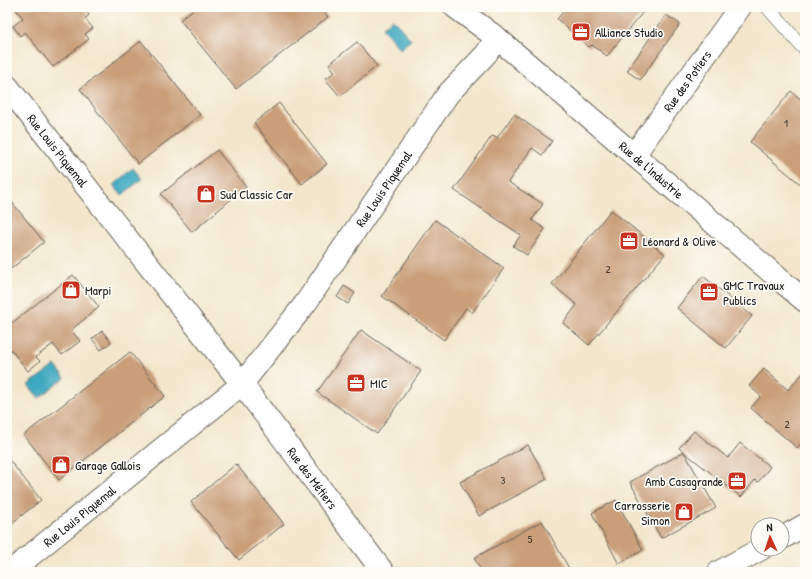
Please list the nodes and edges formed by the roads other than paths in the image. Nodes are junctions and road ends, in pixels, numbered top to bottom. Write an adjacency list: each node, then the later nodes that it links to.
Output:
1 (455, 7): 4 (street)
2 (740, 7): 7 (street, Rue des Potiers)
3 (767, 7): 5 (lane)
4 (497, 38): 7 (street, Rue de l'Industrie); 9 (street, Rue Louis Piquemal)
5 (805, 50)
6 (7, 86): 9 (street, Rue Louis Piquemal)
7 (634, 155): 8 (street, Rue de l'Industrie)
8 (805, 301)
9 (242, 384): 13 (street, Rue des Métiers); 14 (street, Rue Louis Piquemal)
10 (805, 525): 11 (street)
11 (790, 533)
12 (750, 555): 15 (street)
13 (380, 571)
14 (10, 572)
15 (719, 572)

